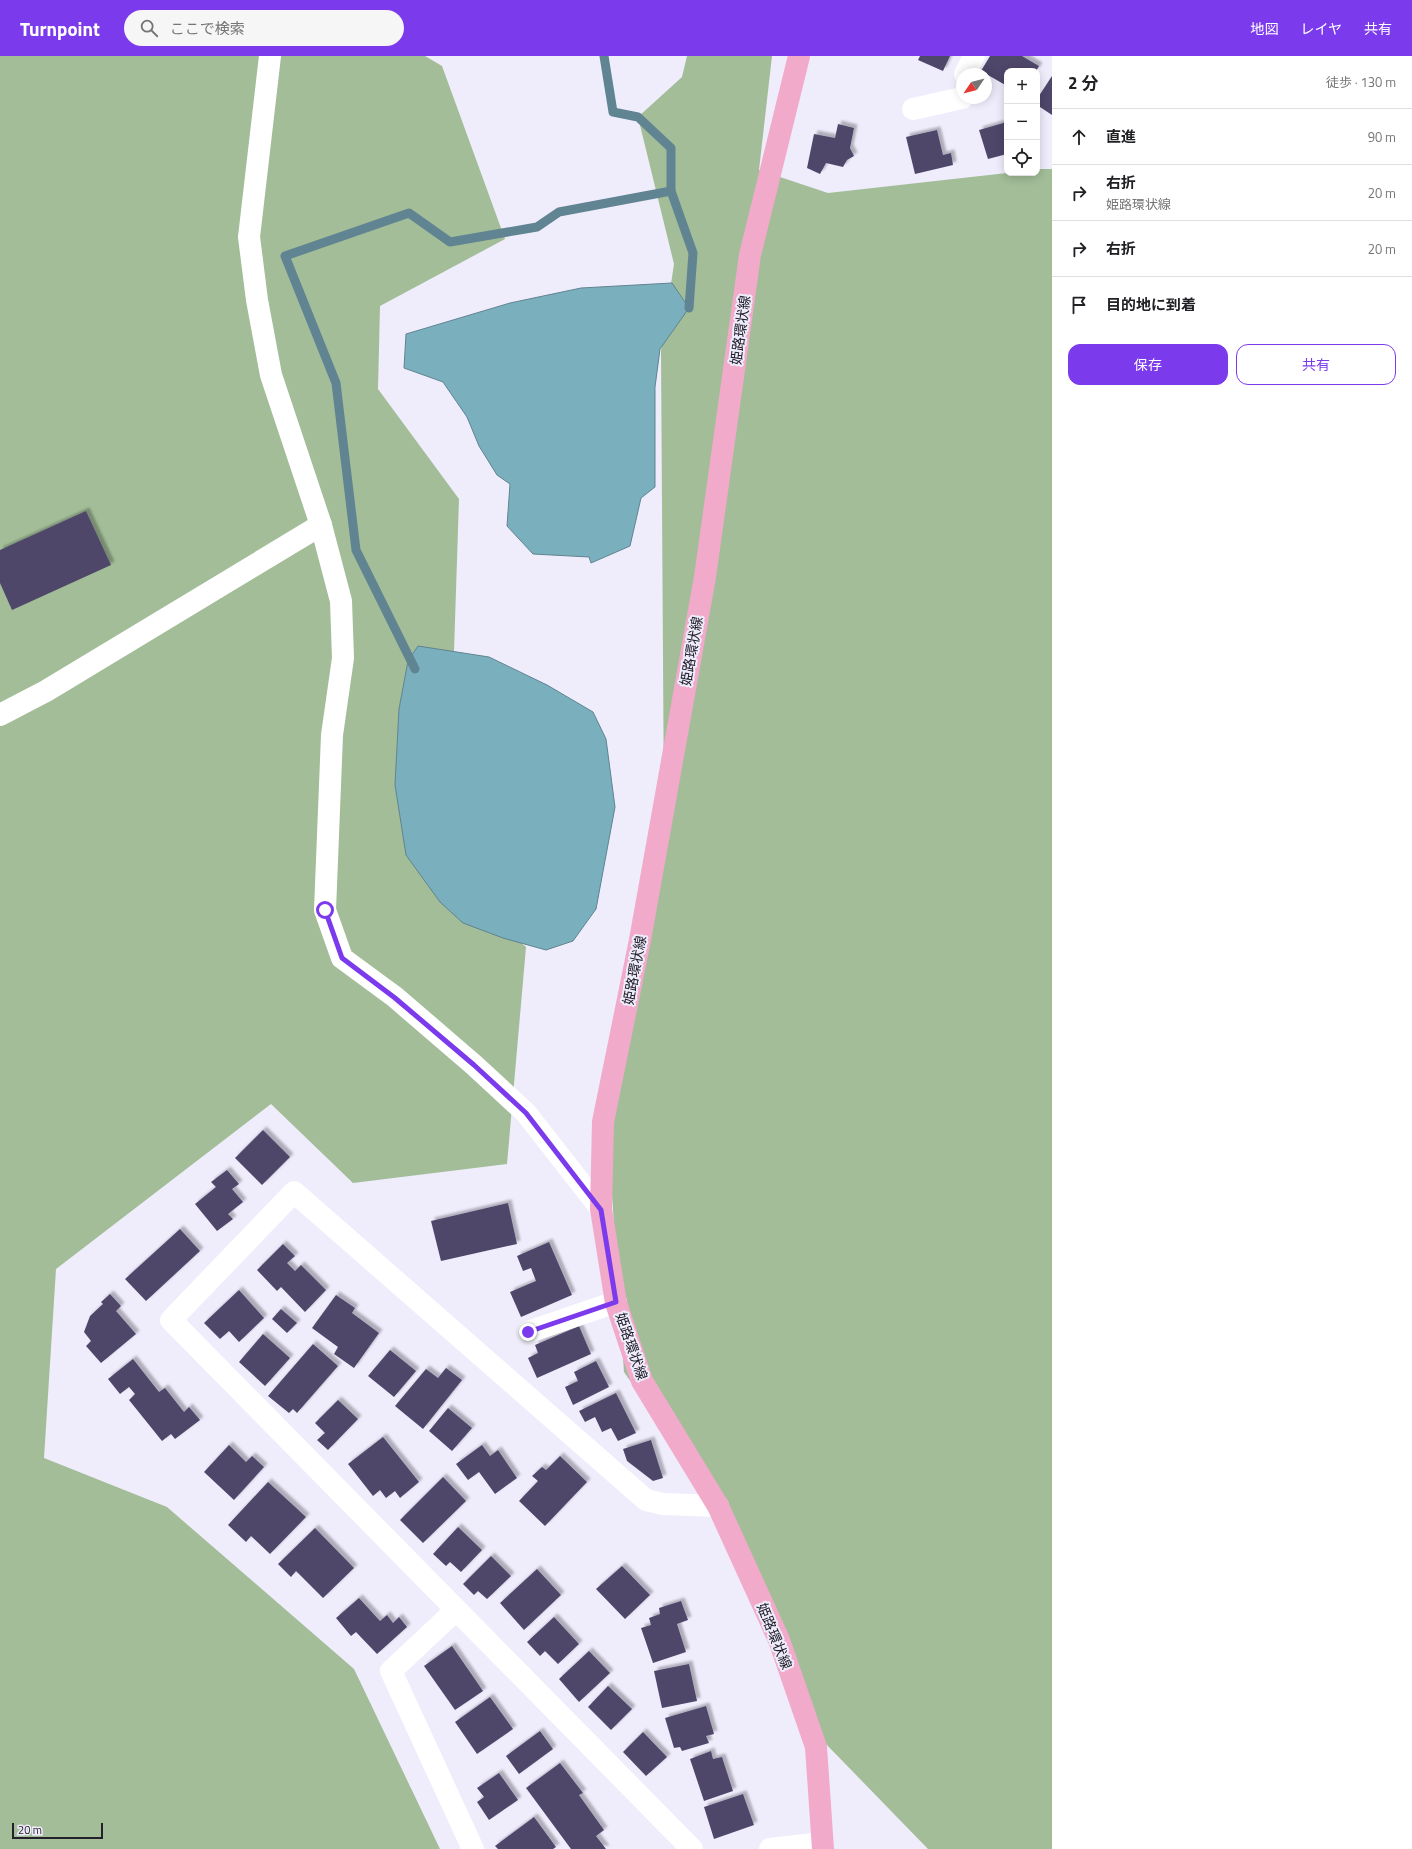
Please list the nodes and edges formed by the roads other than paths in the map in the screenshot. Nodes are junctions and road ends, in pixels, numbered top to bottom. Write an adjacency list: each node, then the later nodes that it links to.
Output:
1 (270, 56): 7 (street)
2 (799, 56): 9 (main road, 姫路環状線)
3 (974, 56): 4 (street)
4 (968, 68)
5 (956, 99): 6 (street)
6 (913, 109)
7 (321, 525): 8 (street); 9 (street)
8 (0, 715)
9 (601, 1210): 10 (main road, 姫路環状線)
10 (616, 1302): 11 (street); 12 (main road, 姫路環状線)
11 (528, 1332)
12 (718, 1506): 13 (street); 14 (main road, 姫路環状線)
13 (456, 1610): 15 (street); 16 (street)
14 (822, 1846): 17 (street)
15 (474, 1849)
16 (692, 1849)
17 (770, 1849)

